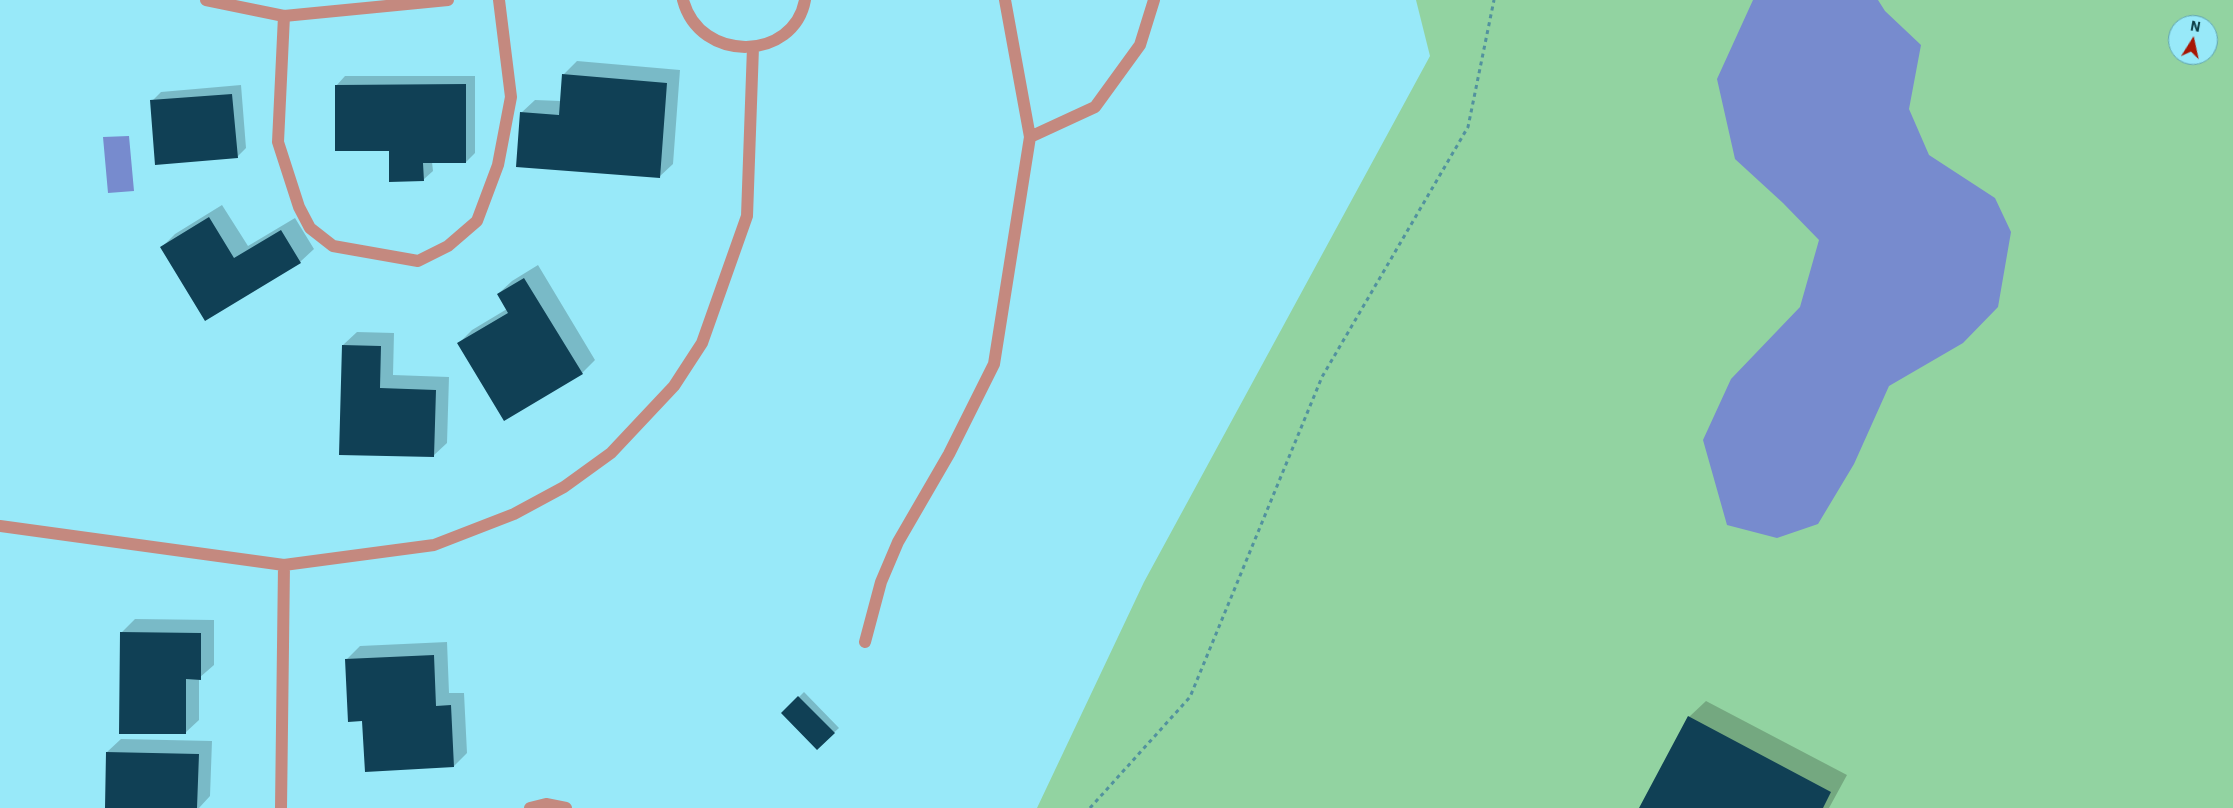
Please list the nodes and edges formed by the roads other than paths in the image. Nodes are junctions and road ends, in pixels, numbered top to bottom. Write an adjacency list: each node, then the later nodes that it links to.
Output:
1 (206, 0): 8 (street)
2 (448, 0): 8 (street)
3 (499, 0): 8 (street)
4 (683, 0): 9 (street)
5 (805, 0): 9 (street)
6 (1005, 0): 10 (street)
7 (1154, 0): 10 (street)
8 (284, 16)
9 (753, 47): 12 (street)
10 (1030, 137): 13 (street)
11 (0, 526): 12 (street)
12 (284, 565): 14 (street)
13 (865, 642)
14 (281, 808)
15 (530, 808): 16 (street)
16 (566, 808)

